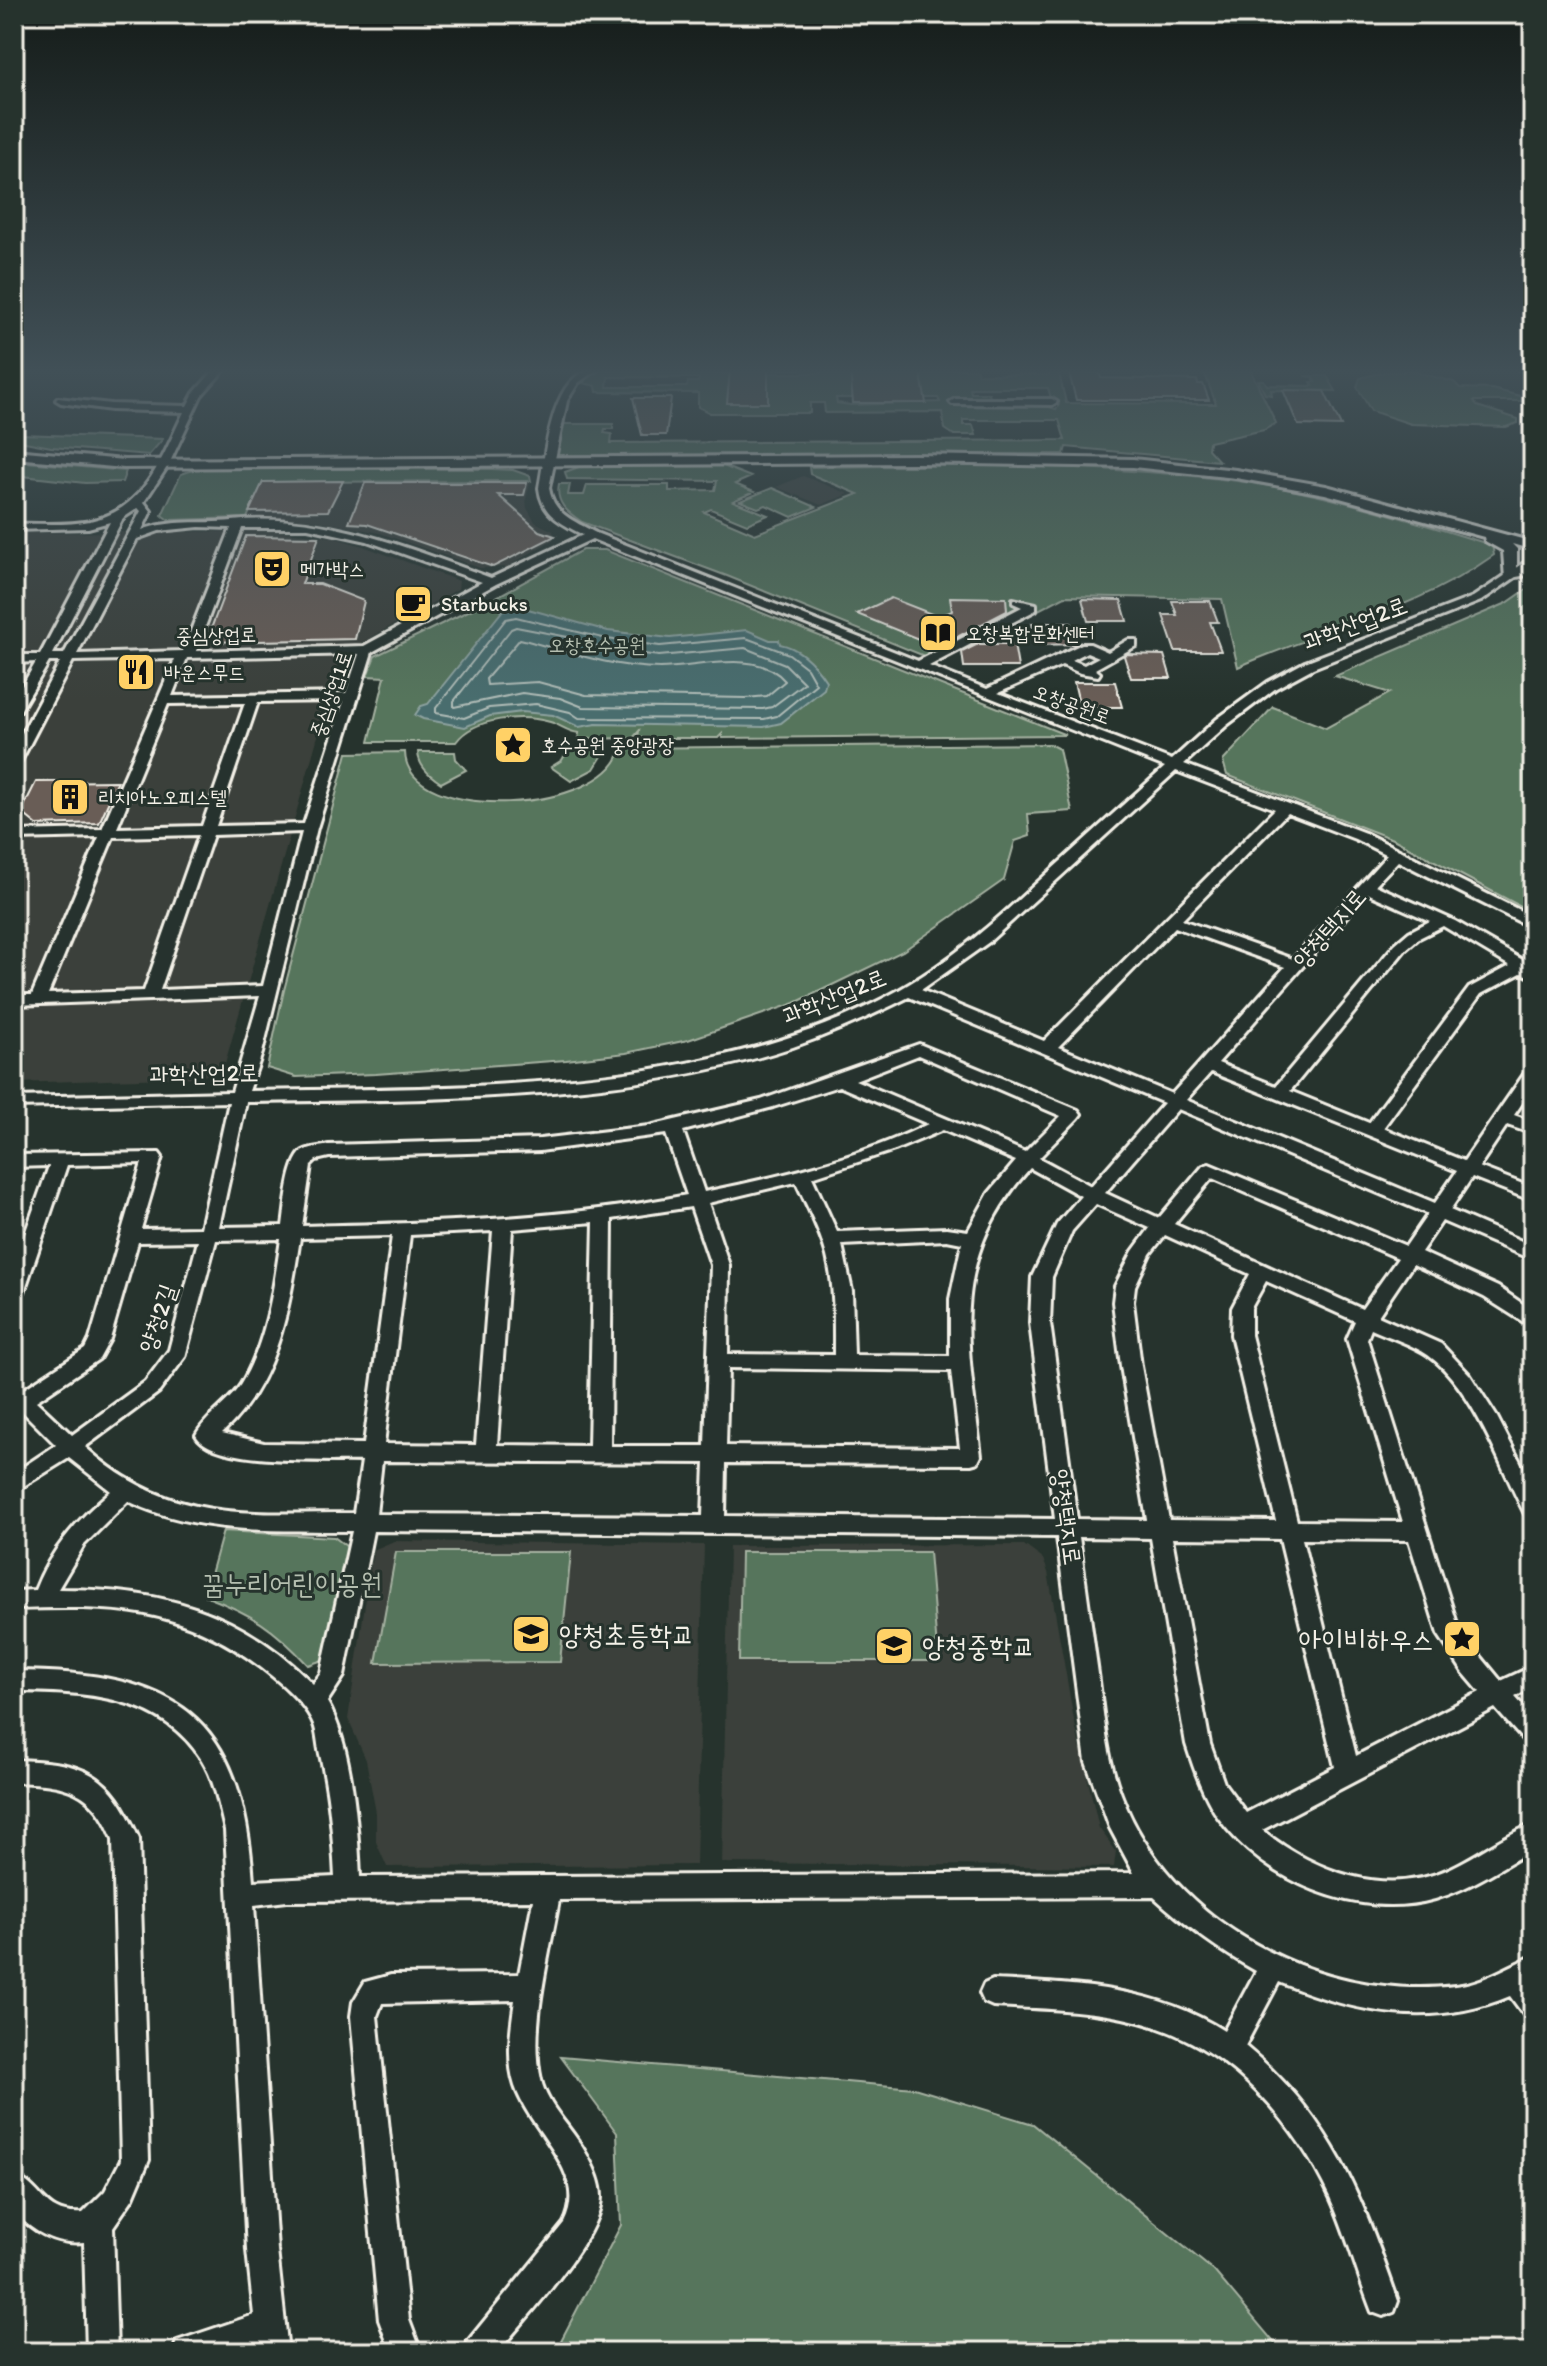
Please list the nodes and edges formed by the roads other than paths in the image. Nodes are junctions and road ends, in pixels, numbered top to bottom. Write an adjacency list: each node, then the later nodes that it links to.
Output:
1 (154, 479): 5 (street)
2 (546, 479): 16 (street, 오창공원로)
3 (1266, 479): 11 (main road)
4 (1308, 479): 10 (main road)
5 (139, 502): 6 (street); 7 (street)
6 (144, 515): 9 (street); 17 (street)
7 (118, 516): 12 (street); 15 (street)
8 (238, 523): 9 (street); 23 (street); 27 (street)
9 (199, 524): 17 (street)
10 (1486, 524): 14 (main road); 18 (main road)
11 (1459, 525): 19 (main road); 22 (main road)
12 (68, 526): 13 (street); 15 (street)
13 (16, 530)
14 (1533, 531)
15 (110, 533): 31 (street)
16 (592, 535): 23 (street); 33 (street, 오창공원로)
17 (132, 537): 29 (street)
18 (1533, 538)
19 (1533, 546)
20 (1533, 560): 22 (street, 과학산업2로)
21 (1533, 570): 22 (main road)
22 (1510, 576): 40 (street, 과학산업2로)
23 (492, 582): 26 (street, 중심상업1로)
24 (1017, 601): 33 (street)
25 (1132, 643): 28 (street)
26 (366, 650): 27 (street, 중심상업로); 35 (street, 중심상업1로)
27 (185, 656): 29 (street, 중심상업로); 37 (street)
28 (1108, 656): 32 (street); 32 (street)
29 (67, 658): 31 (street, 중심상업로); 39 (street)
30 (14, 659): 31 (street, 중심상업로)
31 (44, 659): 38 (street)
32 (1062, 660): 34 (street)
33 (921, 665): 34 (street, 오창공원로)
34 (989, 693): 40 (street, 오창공원로)
35 (351, 697): 36 (street); 42 (street, 중심상업1로)
36 (253, 699): 37 (street); 43 (street)
37 (163, 700): 44 (street)
38 (14, 711)
39 (14, 761)
40 (1177, 765): 41 (street, 오창공원로); 54 (street, 과학산업2로)
41 (1285, 807): 46 (street, 오창공원로); 49 (street)
42 (310, 828): 43 (street); 53 (street, 중심상업1로)
43 (207, 831): 44 (street); 55 (street)
44 (108, 833): 45 (street); 56 (street)
45 (14, 835)
46 (1398, 853): 47 (street, 양청택지로); 50 (street, 오창공원로)
47 (1365, 886): 48 (street); 51 (street, 양청택지로)
48 (1442, 921): 52 (street); 62 (street)
49 (1174, 922): 51 (street); 58 (street)
50 (1533, 923)
51 (1296, 965): 59 (street, 양청택지로)
52 (1528, 969): 70 (street)
53 (269, 991): 55 (street); 63 (street, 중심상업1로)
54 (909, 991): 58 (street); 63 (street, 과학산업2로)
55 (150, 996): 56 (street)
56 (38, 999): 57 (street)
57 (14, 1000)
58 (1047, 1048): 64 (street)
59 (1208, 1065): 62 (street); 64 (street, 양청택지로)
60 (1533, 1074): 66 (street)
61 (842, 1081): 67 (street); 68 (street); 72 (street)
62 (1279, 1093): 70 (street)
63 (239, 1096): 65 (street, 과학산업2로); 85 (street, 양청2길)
64 (1174, 1101): 76 (street, 양청택지로); 79 (street)
65 (14, 1102)
66 (1503, 1117): 69 (street); 74 (street)
67 (942, 1124): 72 (street); 75 (street)
68 (673, 1128): 78 (street); 84 (street)
69 (1533, 1128)
70 (1372, 1131): 74 (street)
71 (60, 1160): 73 (street); 86 (street); 92 (street)
72 (1029, 1160): 76 (street); 87 (street)
73 (14, 1161)
74 (1467, 1169): 77 (street); 79 (street)
75 (802, 1175): 78 (street); 88 (street)
76 (1093, 1195): 82 (street); 109 (street, 양청택지로)
77 (1533, 1195)
78 (698, 1200): 80 (street); 95 (street)
79 (1438, 1211): 89 (street); 90 (street)
80 (603, 1214): 81 (street); 102 (street)
81 (503, 1223): 83 (street); 101 (street)
82 (1162, 1225): 90 (street); 91 (street); 110 (street)
83 (402, 1227): 84 (street); 100 (street)
84 (290, 1231): 85 (street); 100 (street)
85 (209, 1233): 86 (street); 99 (street, 양청2길)
86 (130, 1236): 98 (street)
87 (973, 1238): 88 (street); 97 (street)
88 (830, 1239): 96 (street)
89 (1533, 1253)
90 (1409, 1255): 93 (street); 94 (street)
91 (1263, 1271): 93 (street); 111 (street)
92 (14, 1292)
93 (1367, 1317): 106 (street); 112 (street)
94 (1533, 1321)
95 (719, 1361): 96 (street); 103 (street)
96 (844, 1363): 97 (street)
97 (962, 1364): 103 (street)
98 (17, 1399): 99 (street)
99 (72, 1445): 104 (street, 양청2길); 105 (street)
100 (375, 1452): 101 (street); 107 (street)
101 (486, 1453): 102 (street)
102 (599, 1454): 103 (street)
103 (716, 1454): 108 (street)
104 (14, 1484)
105 (126, 1490): 107 (street); 113 (street)
106 (1533, 1508)
107 (364, 1523): 108 (street); 118 (street)
108 (714, 1524): 109 (street)
109 (1068, 1527): 110 (street); 124 (street, 양청택지로)
110 (1161, 1528): 111 (street); 122 (street)
111 (1289, 1529): 112 (street); 121 (street)
112 (1416, 1531): 117 (street)
113 (43, 1599): 114 (street); 118 (street)
114 (14, 1600)
115 (1533, 1676): 117 (street)
116 (14, 1681): 127 (street)
117 (1498, 1695): 119 (street); 121 (street)
118 (313, 1703): 126 (street)
119 (1533, 1734)
120 (14, 1771): 135 (street)
121 (1348, 1772): 122 (street)
122 (1242, 1828): 123 (street)
123 (1533, 1836)
124 (1159, 1885): 125 (street); 128 (street, 양청택지로)
125 (548, 1888): 126 (street); 130 (street)
126 (348, 1889): 127 (street)
127 (241, 1894): 137 (street)
128 (1273, 1966): 129 (street, 양청택지로); 133 (street)
129 (1524, 1974): 132 (street)
130 (532, 1987): 140 (street); 141 (street)
131 (993, 1993): 133 (street)
132 (1533, 2006)
133 (1229, 2049): 136 (street)
134 (14, 2189): 135 (street)
135 (98, 2221): 138 (street)
136 (1383, 2301)
137 (271, 2339): 139 (street)
138 (102, 2352)
139 (188, 2352)
140 (406, 2352)
141 (479, 2352)

